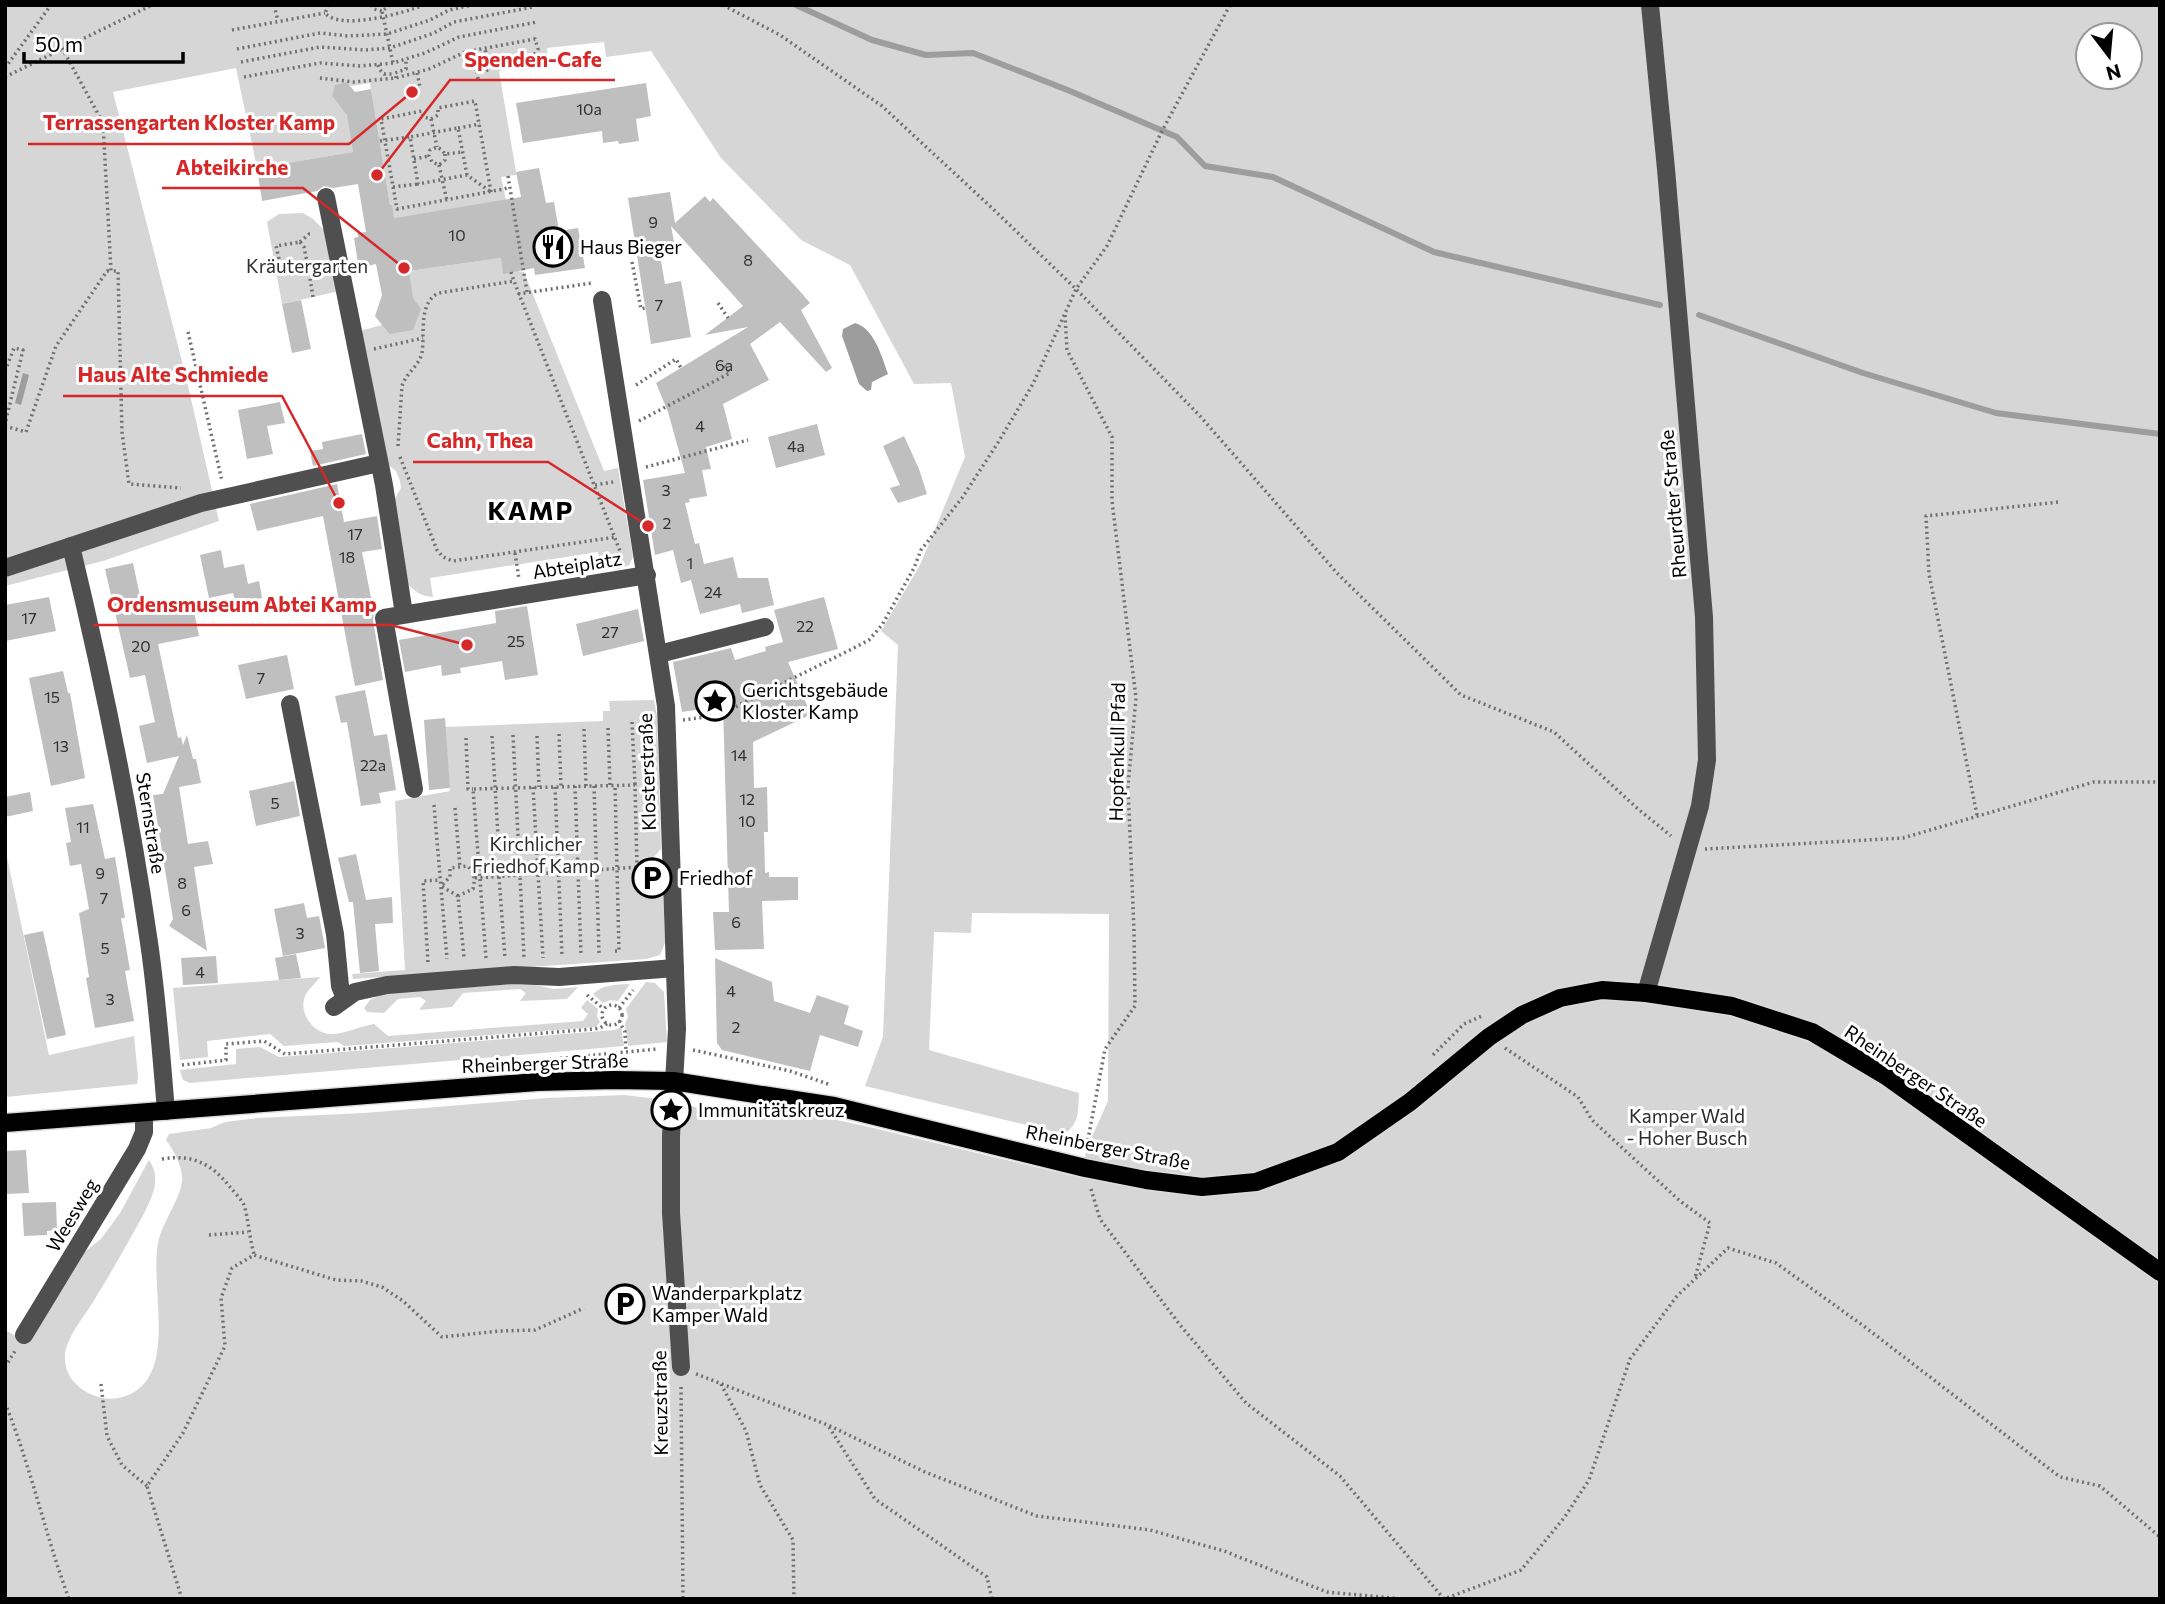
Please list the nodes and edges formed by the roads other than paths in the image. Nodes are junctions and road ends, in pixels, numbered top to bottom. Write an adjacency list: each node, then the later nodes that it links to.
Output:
1 (1650, 5): 14 (street, Rheurdter Straße)
2 (326, 197): 4 (street)
3 (602, 300): 7 (street, Abteiplatz)
4 (379, 463): 5 (street); 8 (street)
5 (71, 546): 6 (street); 16 (street, Sternstraße)
6 (5, 568)
7 (647, 575): 8 (street, Abteiplatz); 10 (street, Klosterstraße)
8 (404, 614): 12 (street)
9 (765, 627): 10 (street)
10 (659, 654): 13 (street, Klosterstraße)
11 (290, 704): 13 (street)
12 (414, 789)
13 (674, 968): 15 (street, Klosterstraße)
14 (1646, 993): 15 (main road, Rheinberger Straße); 19 (main road, Rheinberger Straße)
15 (673, 1081): 16 (main road, Rheinberger Straße); 21 (street, Kreuzstraße)
16 (166, 1111): 17 (main road, Rheinberger Straße)
17 (144, 1113): 18 (main road, Rheinberger Straße); 20 (street, Weesweg)
18 (5, 1123)
19 (2160, 1272)
20 (24, 1335)
21 (681, 1367)

